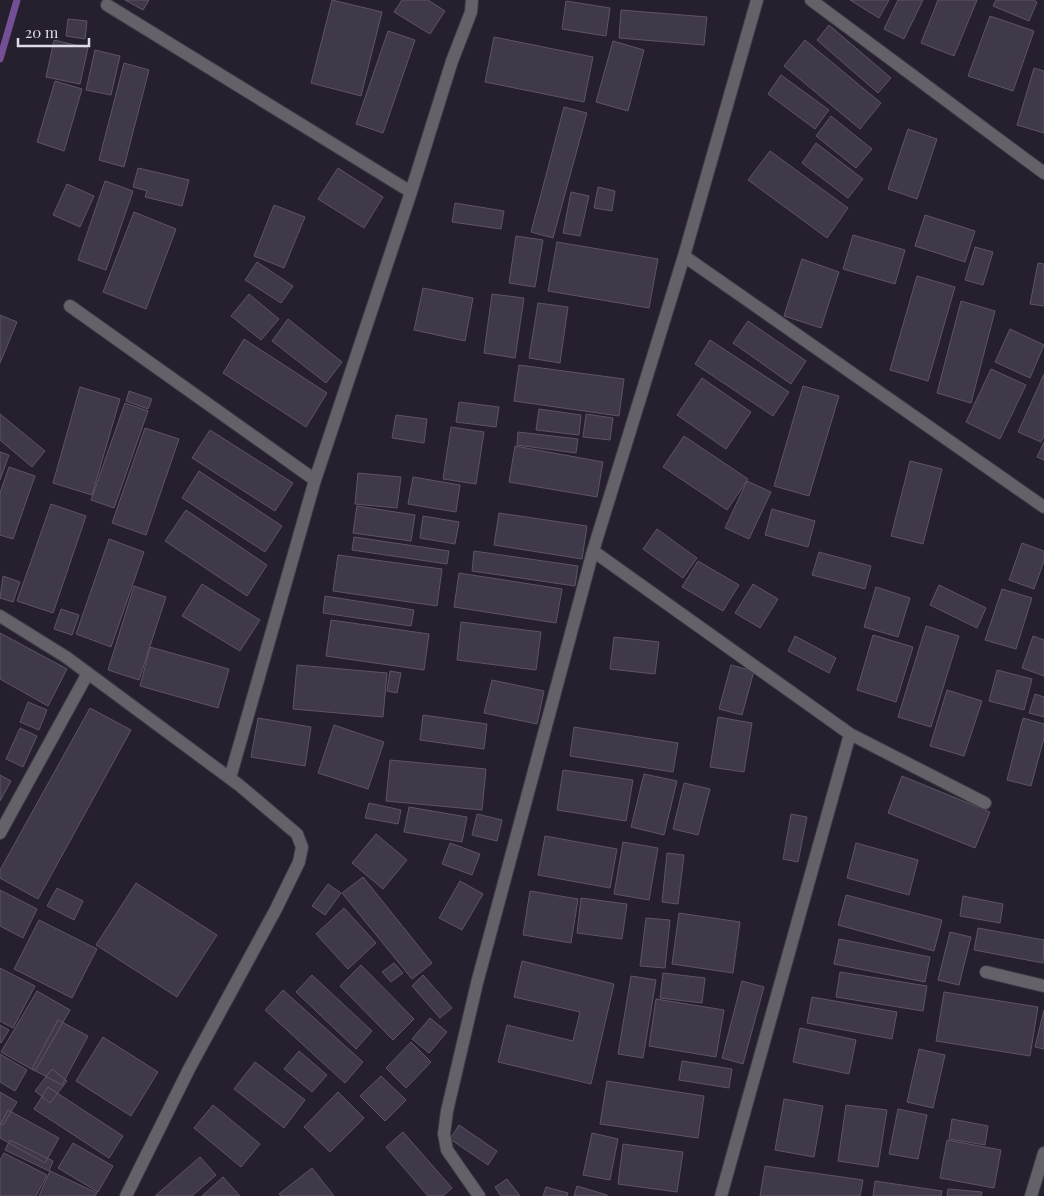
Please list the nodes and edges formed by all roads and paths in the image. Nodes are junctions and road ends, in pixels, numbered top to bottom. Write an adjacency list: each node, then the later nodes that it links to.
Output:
1 (472, 0): 6 (street)
2 (757, 0): 7 (street)
3 (811, 0): 5 (street)
4 (107, 6): 6 (street)
5 (1044, 174)
6 (411, 192): 9 (street)
7 (684, 256): 10 (street); 11 (street)
8 (70, 306): 9 (street)
9 (315, 480): 15 (street)
10 (1044, 507)
11 (593, 551): 14 (street); 22 (street)
12 (0, 616): 13 (street)
13 (88, 673): 15 (street); 17 (street)
14 (850, 734): 16 (street); 23 (street)
15 (230, 778): 21 (street)
16 (985, 803)
17 (0, 833)
18 (986, 972): 19 (street)
19 (1044, 986)
20 (1044, 1153): 24 (street)
21 (126, 1196)
22 (479, 1196)
23 (721, 1196)
24 (1031, 1196)

